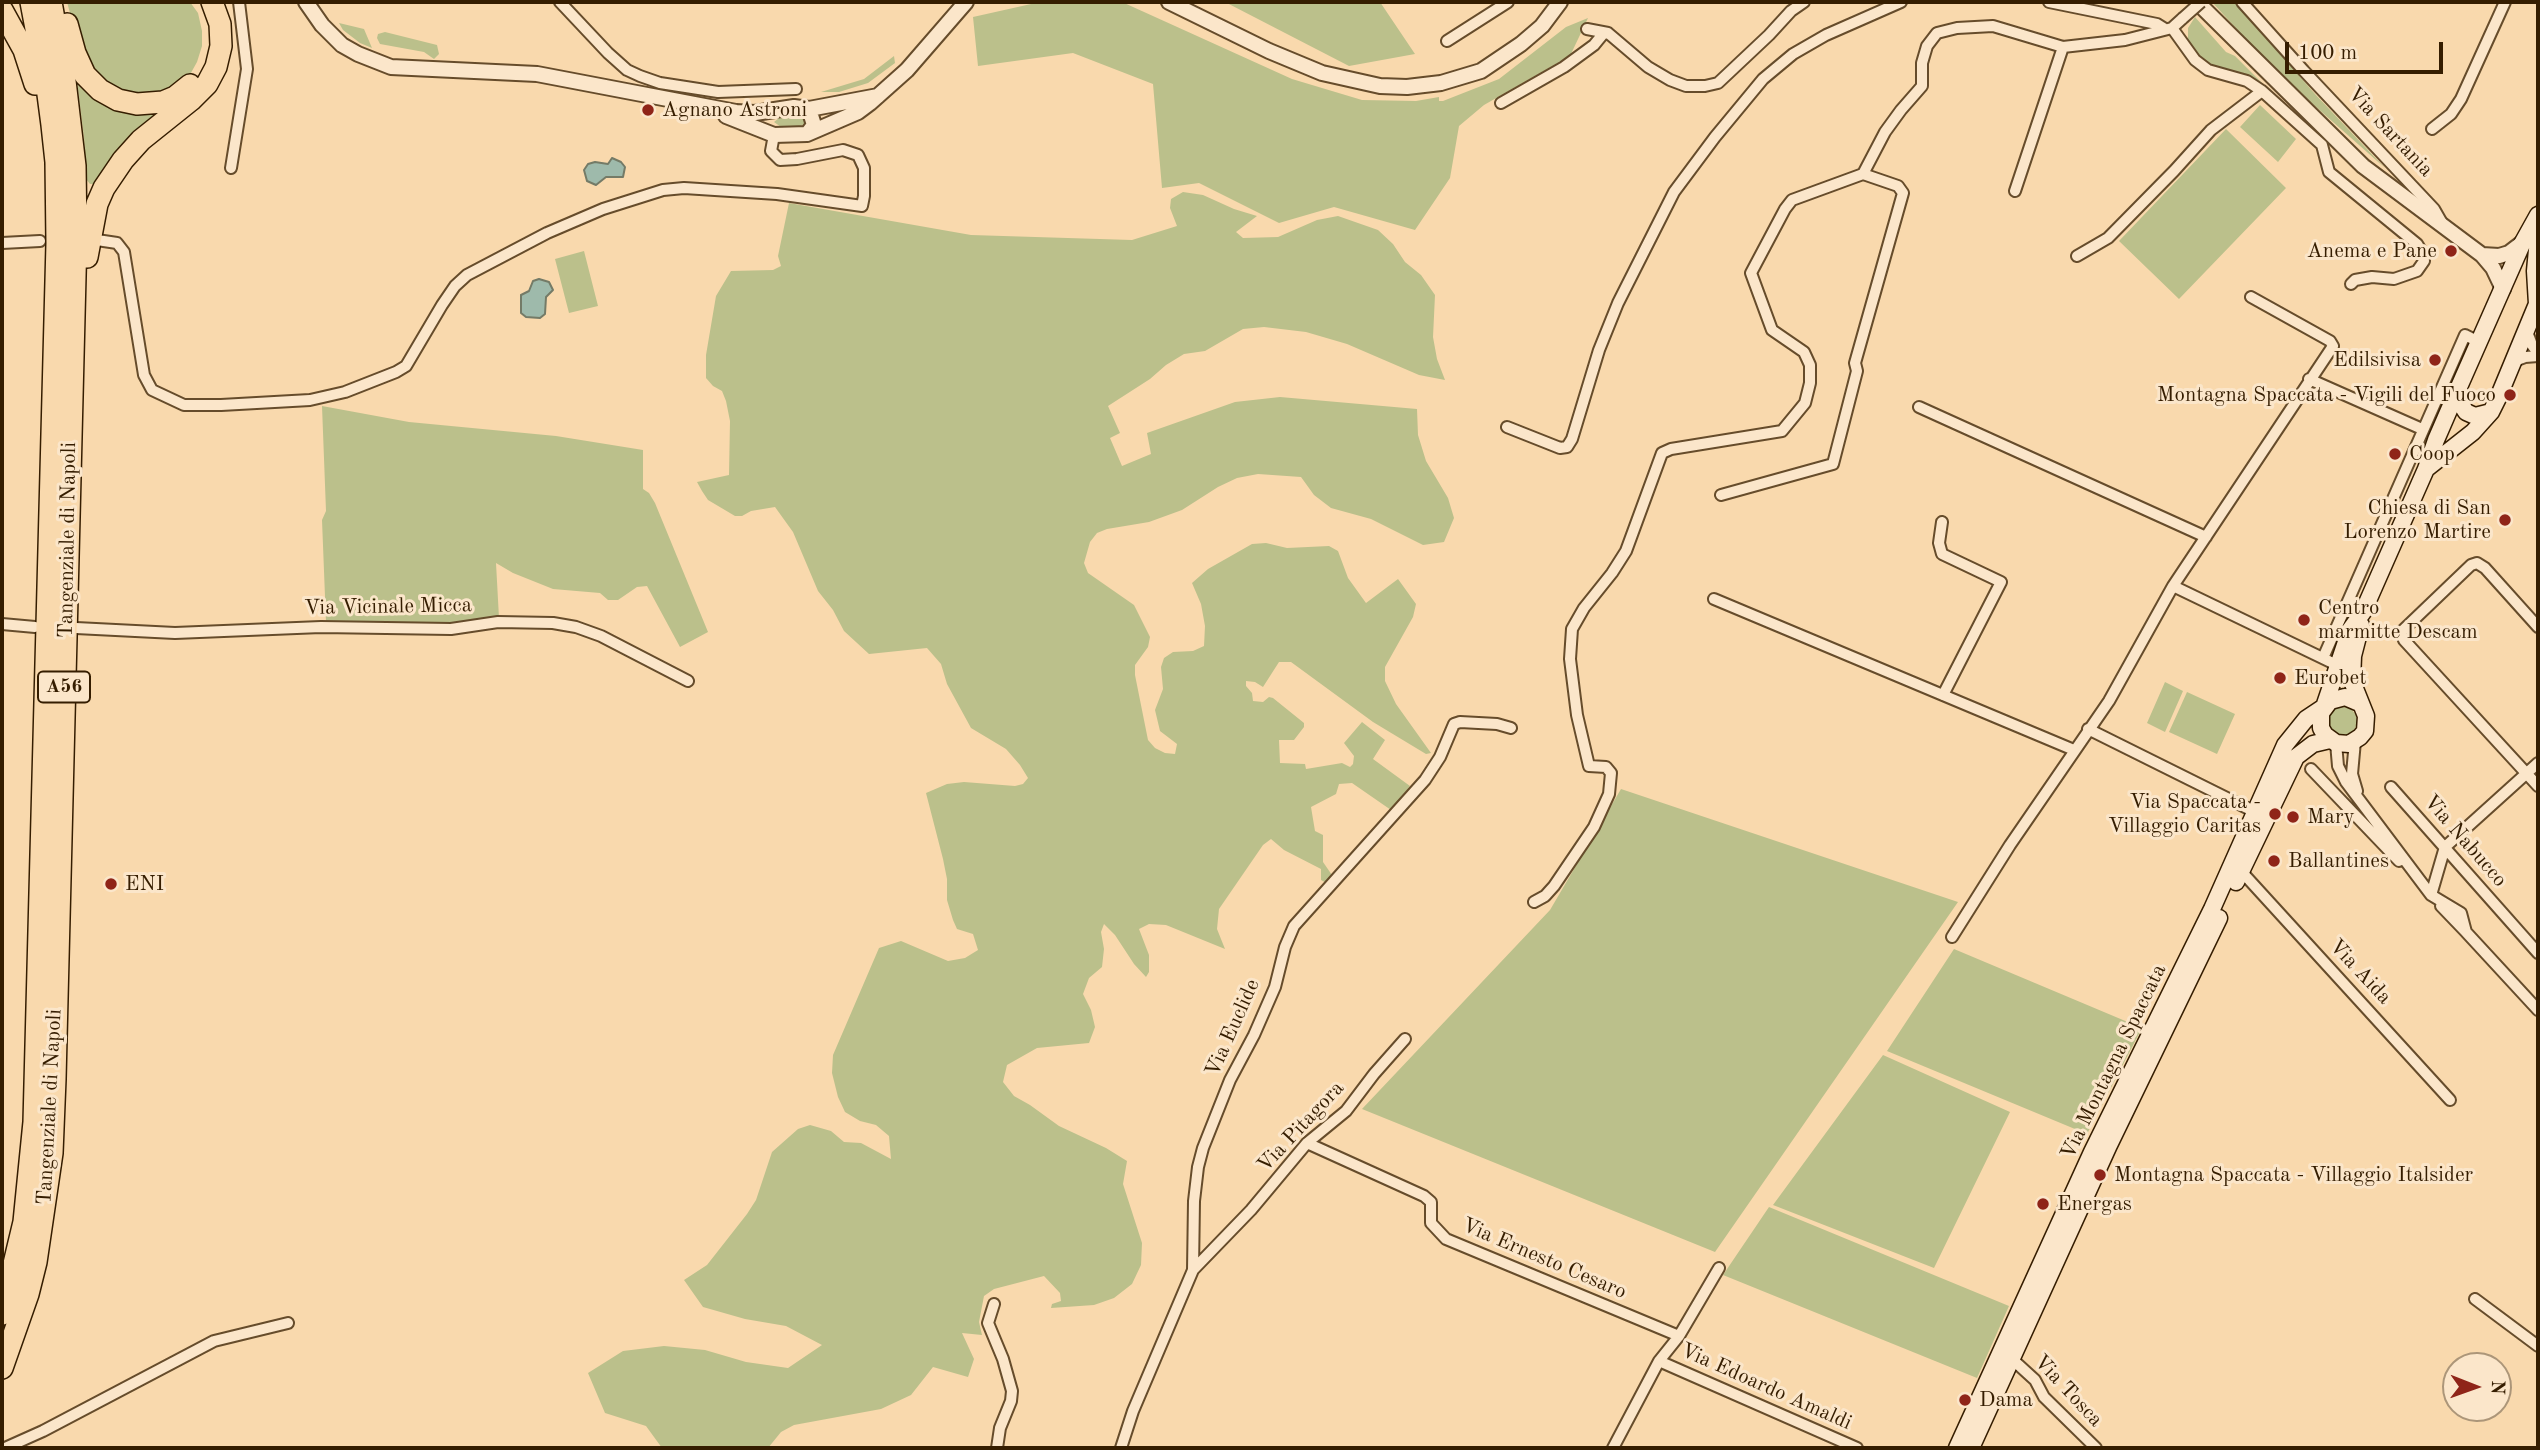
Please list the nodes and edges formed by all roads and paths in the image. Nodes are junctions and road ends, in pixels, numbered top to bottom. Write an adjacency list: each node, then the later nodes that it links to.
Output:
1 (31, 2): 41 (highway, Tangenziale di Napoli / A56)
2 (51, 2): 52 (highway, Tangenziale di Napoli / A56)
3 (61, 2): 4 (highway)
4 (200, 2)
5 (212, 2): 52 (highway)
6 (239, 2): 34 (street)
7 (306, 2): 28 (street)
8 (560, 2): 29 (street)
9 (966, 2): 26 (street)
10 (1169, 2): 12 (street)
11 (1508, 2): 23 (street)
12 (1560, 2)
13 (1804, 2): 22 (street)
14 (1901, 2): 58 (street)
15 (2049, 2): 20 (street)
16 (2199, 2): 20 (street, bridge); 38 (street)
17 (2242, 2): 38 (street, Via Sartania)
18 (2505, 2): 31 (street)
19 (2, 10): 41 (highway)
20 (2169, 28): 24 (street); 25 (street)
21 (1587, 29): 22 (street)
22 (1608, 33): 27 (street)
23 (1447, 41)
24 (2063, 47): 35 (street); 36 (street)
25 (2262, 92): 44 (street); 45 (street)
26 (878, 96): 29 (street); 33 (street)
27 (1502, 103)
28 (709, 108): 30 (street); 32 (street)
29 (803, 108): 30 (street); 33 (street)
30 (778, 111): 32 (street)
31 (2432, 130)
32 (775, 134): 33 (street); 39 (street)
33 (807, 134)
34 (231, 168)
35 (1863, 174): 61 (street); 91 (street)
36 (2015, 191)
37 (2538, 215): 40 (main road)
38 (2445, 228): 43 (street, Via Sartania)
39 (97, 240)
40 (2531, 240): 43 (street); 46 (main road); 47 (main road)
41 (48, 242): 42 (street); 102 (highway, Tangenziale di Napoli / A56)
42 (2, 243)
43 (2482, 255): 46 (street, Via Sartania)
44 (2077, 256)
45 (2351, 284)
46 (2503, 289): 47 (main road); 50 (main road)
47 (2537, 291): 49 (main road)
48 (2251, 297): 54 (street)
49 (2526, 328): 51 (street); 53 (main road)
50 (2479, 342): 55 (main road); 59 (street)
51 (2538, 354): 53 (street)
52 (73, 360): 108 (highway, Tangenziale di Napoli / A56)
53 (2511, 362): 57 (main road)
54 (2309, 379): 59 (street); 63 (street)
55 (2459, 387): 57 (main road); 60 (main road)
56 (1919, 407): 63 (street)
57 (2491, 412): 60 (main road)
58 (1507, 428)
59 (2422, 429): 71 (street)
60 (2426, 469): 66 (main road)
61 (1721, 495)
62 (1942, 522): 73 (street)
63 (2206, 537): 64 (street)
64 (2173, 586): 71 (street); 77 (street)
65 (1714, 599): 73 (street)
66 (2363, 612): 71 (main road); 74 (main road)
67 (2, 624): 68 (street)
68 (35, 627)
69 (2538, 627): 83 (street)
70 (76, 628): 72 (street, Via Vicinale Micca)
71 (2330, 662): 75 (main road)
72 (688, 681)
73 (1943, 695): 80 (street)
74 (2360, 703): 75 (main road, Via Montagna Spaccata); 78 (main road)
75 (2324, 707): 79 (main road); 87 (main road, Via Montagna Spaccata)
76 (1511, 728): 99 (street, Via Euclide)
77 (2088, 729): 80 (street); 87 (street)
78 (2355, 741): 79 (main road, Via Montagna Spaccata); 86 (street)
79 (2333, 742): 86 (street); 89 (main road, Via Montagna Spaccata)
80 (2074, 750): 92 (street)
81 (2538, 763): 83 (street)
82 (2311, 769): 90 (street)
83 (2527, 774): 84 (street); 88 (street)
84 (2538, 786)
85 (2391, 787): 88 (street, Via Nabucco)
86 (2361, 800): 90 (street)
87 (2255, 812): 114 (main road, Via Montagna Spaccata)
88 (2445, 847): 90 (street); 93 (street, Via Nabucco)
89 (2241, 871): 96 (street, Via Aida); 106 (main road, Via Montagna Spaccata)
90 (2431, 895): 94 (street)
91 (1534, 902)
92 (1952, 937)
93 (2538, 953)
94 (2538, 1010)
95 (1405, 1039): 97 (street, Via Pitagora)
96 (2451, 1100)
97 (1307, 1143): 99 (street, Via Pitagora); 104 (street, Via Ernesto Cesaro)
98 (1719, 1268): 104 (street)
99 (1193, 1270): 111 (street, Via Euclide)
100 (2475, 1299): 105 (street)
101 (994, 1304): 110 (street)
102 (2, 1314)
103 (288, 1323): 109 (street)
104 (1679, 1336): 107 (street)
105 (2538, 1346)
106 (2012, 1359): 115 (main road, Via Montagna Spaccata); 116 (street, Via Tosca)
107 (1658, 1362): 112 (street); 113 (street, Via Edoardo Amaldi)
108 (2, 1368)
109 (5, 1448)
110 (997, 1448)
111 (1121, 1448)
112 (1613, 1448)
113 (1857, 1448)
114 (1957, 1448)
115 (1971, 1448)
116 (2096, 1448)

